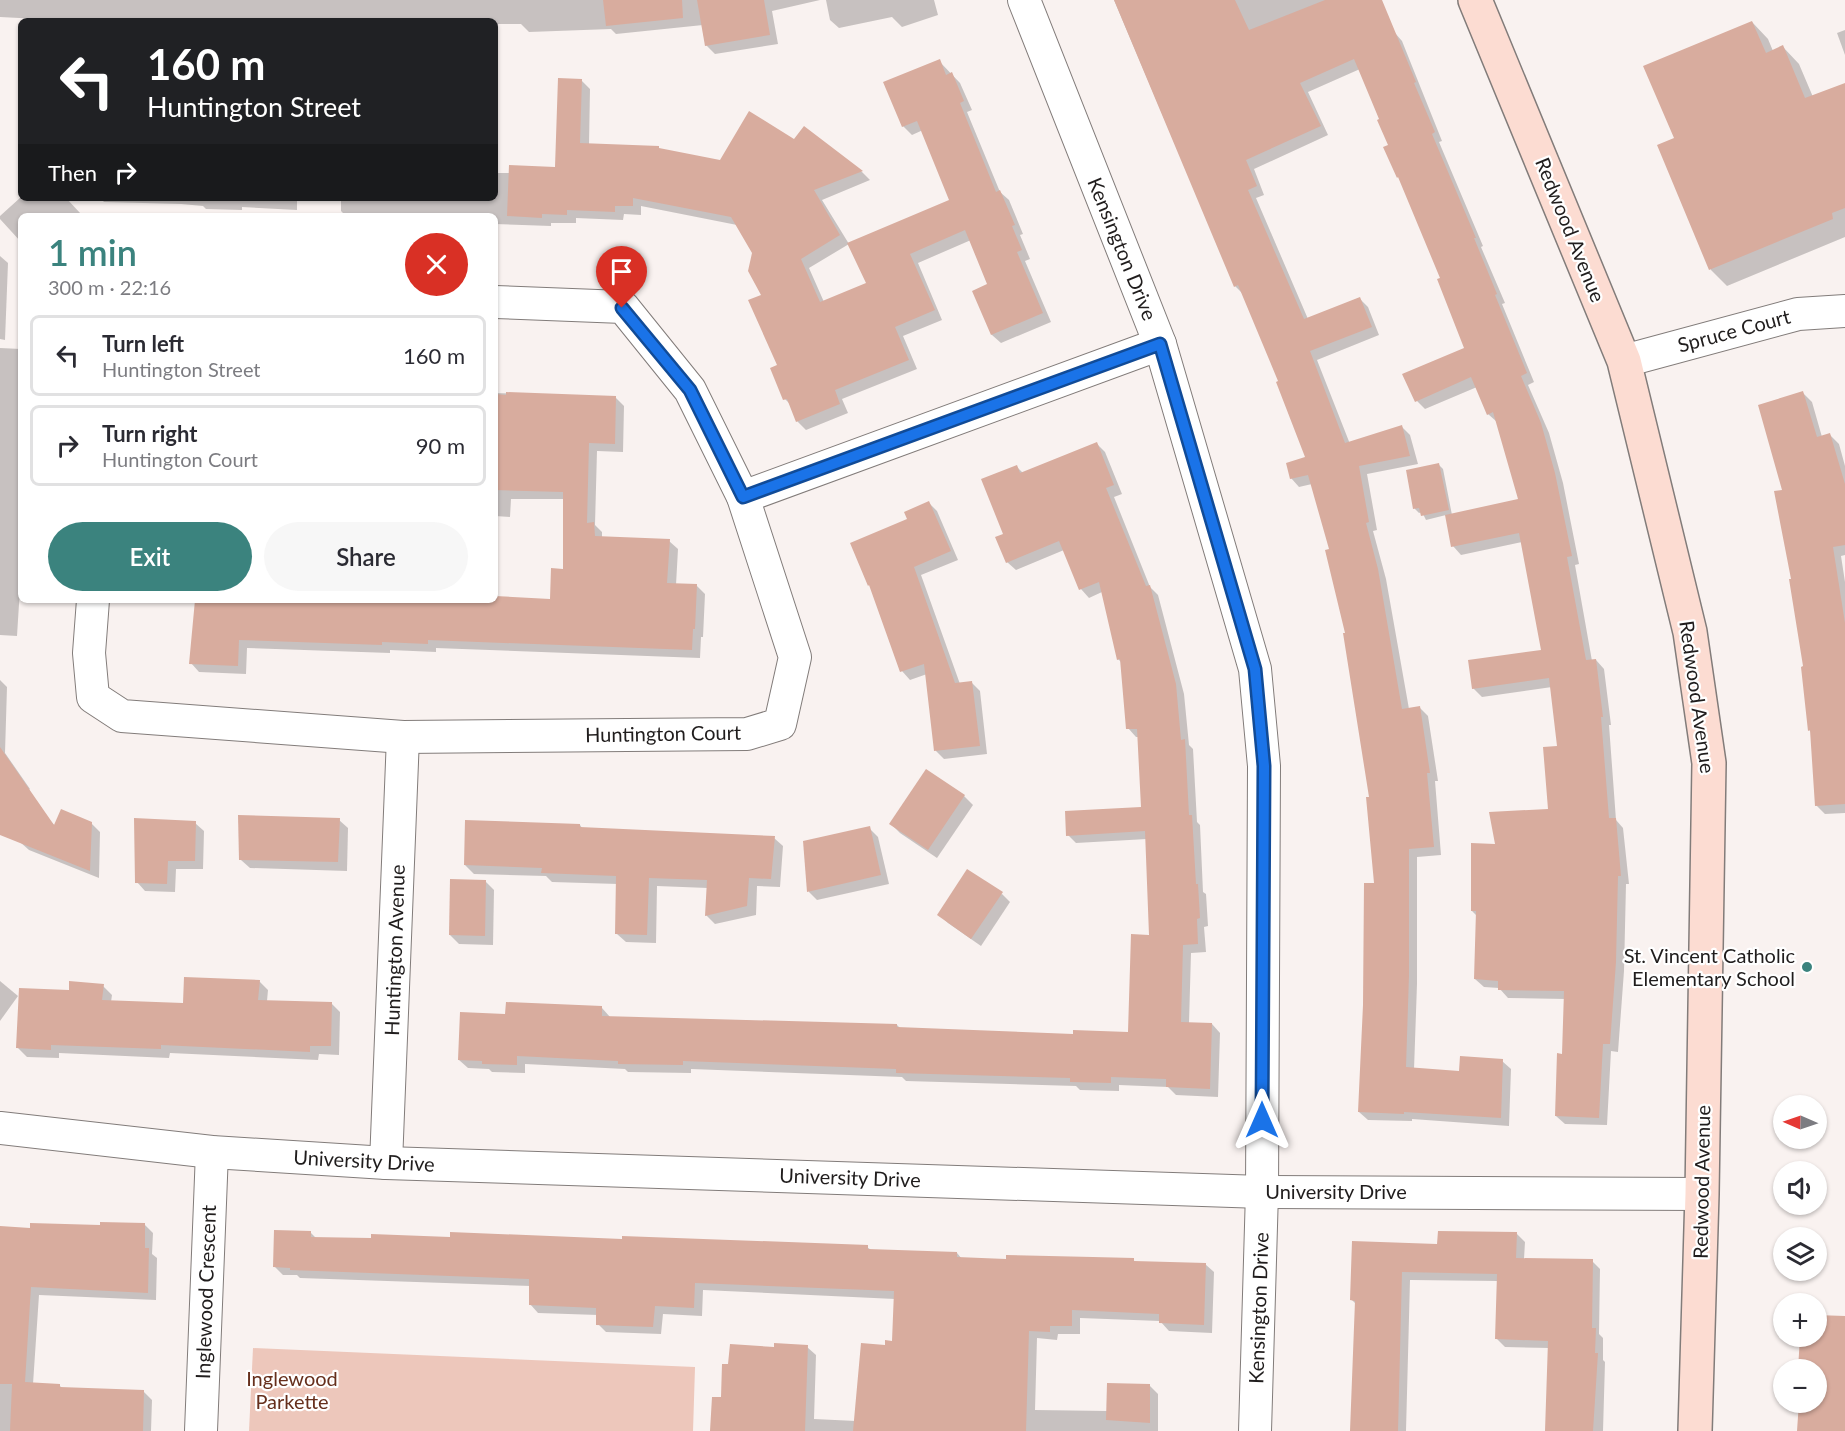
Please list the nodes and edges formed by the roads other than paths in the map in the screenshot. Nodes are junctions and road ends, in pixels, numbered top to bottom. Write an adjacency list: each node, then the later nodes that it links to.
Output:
1 (1024, 0): 5 (street, Kensington Drive)
2 (1475, 0): 6 (street, Redwood Avenue)
3 (498, 302): 7 (street, Huntington Court)
4 (1845, 311): 6 (street, Spruce Court)
5 (1160, 344): 7 (street); 13 (street, Kensington Drive)
6 (1624, 361): 14 (street, Redwood Avenue)
7 (743, 497): 9 (street, Huntington Court)
8 (93, 603): 9 (street, Huntington Court)
9 (403, 737): 12 (street, Huntington Avenue)
10 (0, 1128): 11 (street, University Drive)
11 (212, 1152): 12 (street, University Drive); 15 (street, Inglewood Crescent)
12 (386, 1163): 13 (street, University Drive)
13 (1262, 1191): 14 (street, University Drive); 16 (street, Kensington Drive)
14 (1702, 1194): 17 (street, Redwood Avenue)
15 (201, 1431)
16 (1255, 1431)
17 (1695, 1431)

